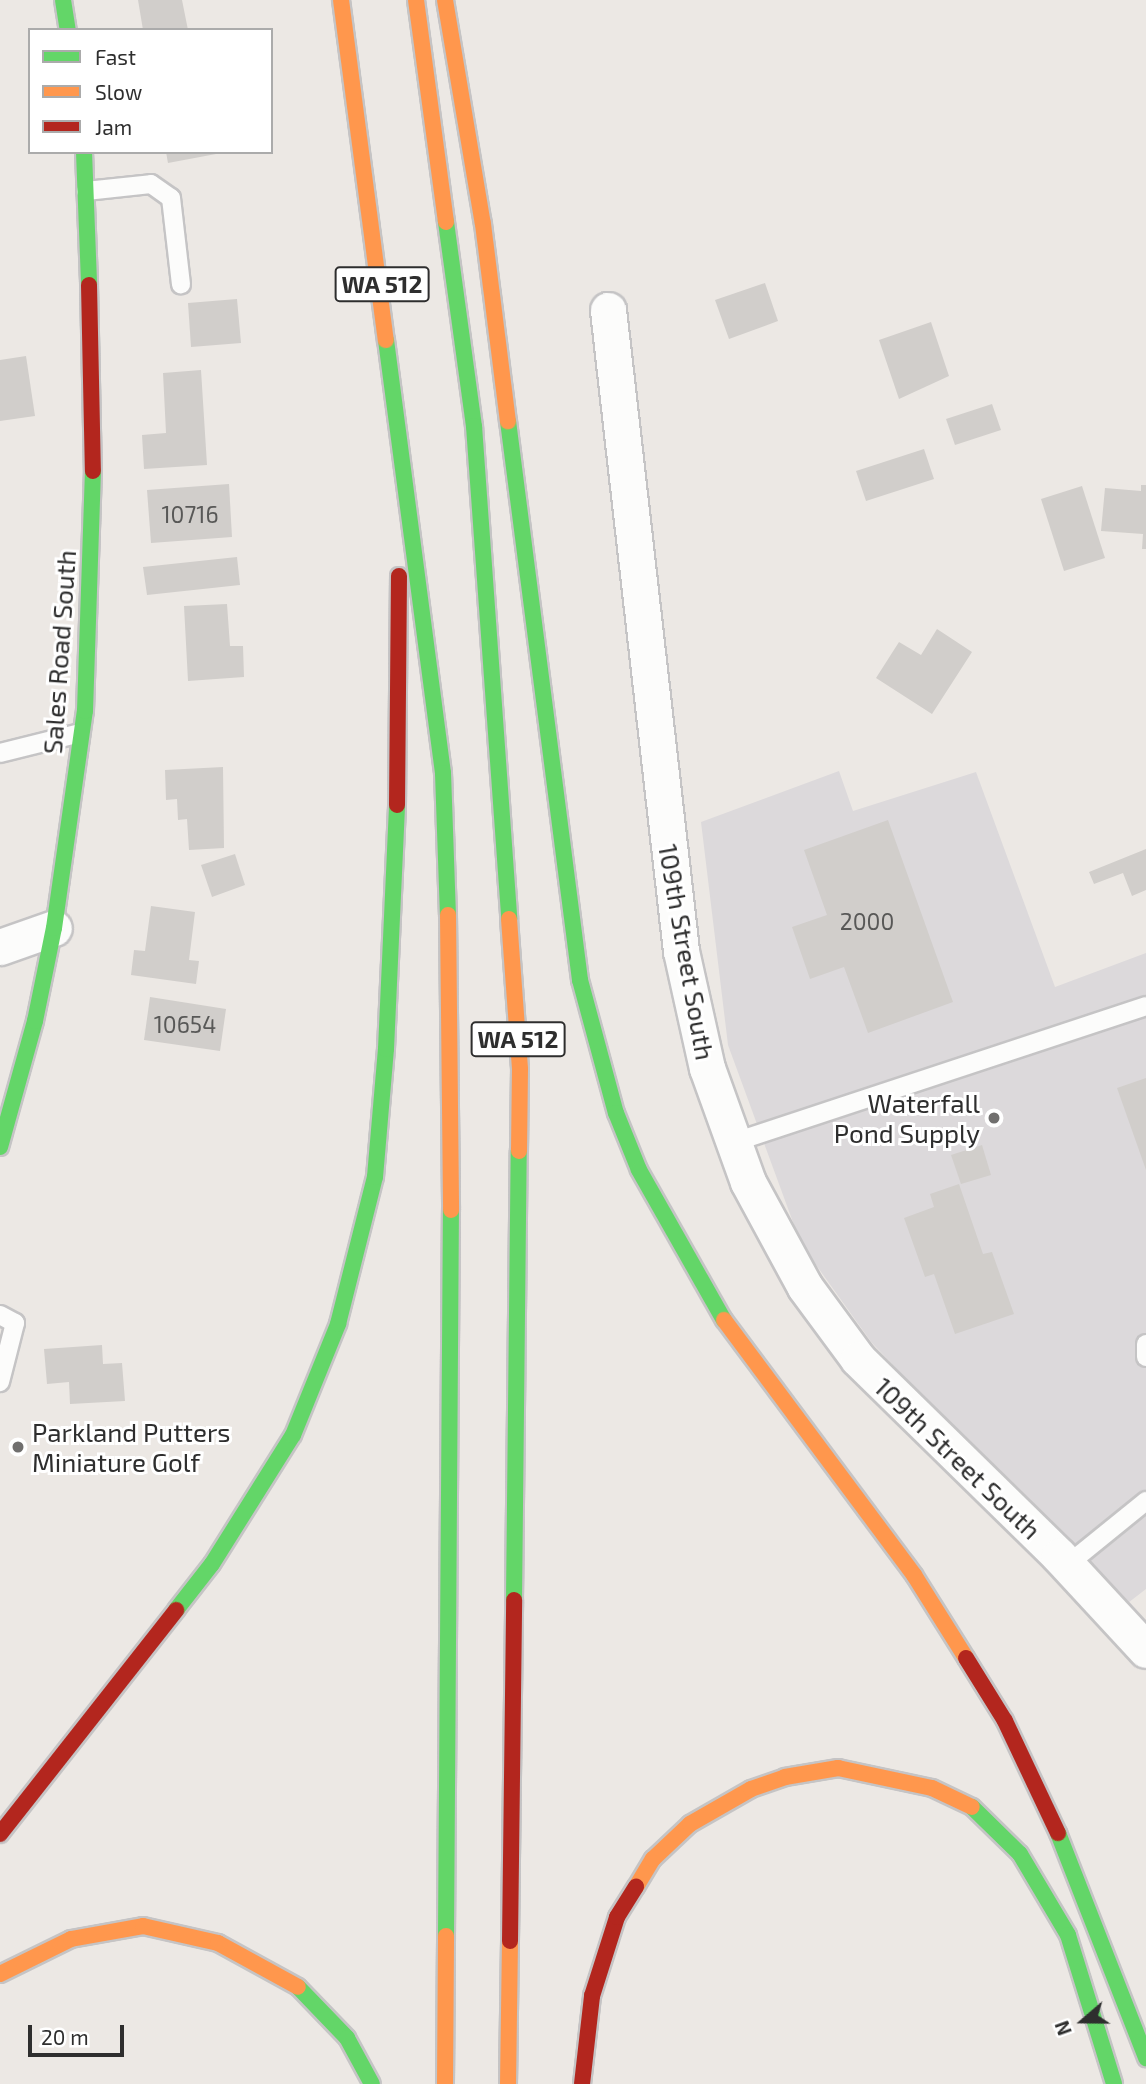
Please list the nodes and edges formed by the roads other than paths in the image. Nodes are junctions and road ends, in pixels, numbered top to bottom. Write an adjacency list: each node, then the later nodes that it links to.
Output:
1 (64, 0): 5 (main road)
2 (341, 0): 10 (main road, WA 512)
3 (416, 0): 30 (main road, WA 512)
4 (444, 0): 27 (main road)
5 (68, 28)
6 (84, 154): 7 (main road, Sales Road South)
7 (86, 191): 8 (lane); 11 (main road, Sales Road South)
8 (181, 284)
9 (608, 310): 16 (street, 109th Street South)
10 (400, 423): 25 (main road); 29 (main road, WA 512)
11 (80, 733): 12 (lane); 13 (main road, Sales Road South)
12 (0, 753)
13 (54, 928): 14 (street); 17 (main road, Sales Road South)
14 (0, 947)
15 (1146, 1006): 16 (lane)
16 (732, 1143): 23 (street, 109th Street South)
17 (0, 1147)
18 (0, 1315): 21 (lane)
19 (1146, 1344): 20 (lane)
20 (1146, 1357)
21 (0, 1382)
22 (1146, 1500): 23 (lane)
23 (1067, 1565): 24 (street, 109th Street South)
24 (1146, 1650)
25 (0, 1834)
26 (0, 1974): 28 (main road)
27 (1146, 2058)
28 (372, 2084)
29 (445, 2084)
30 (508, 2084)
31 (582, 2084): 32 (main road)
32 (1114, 2084)

